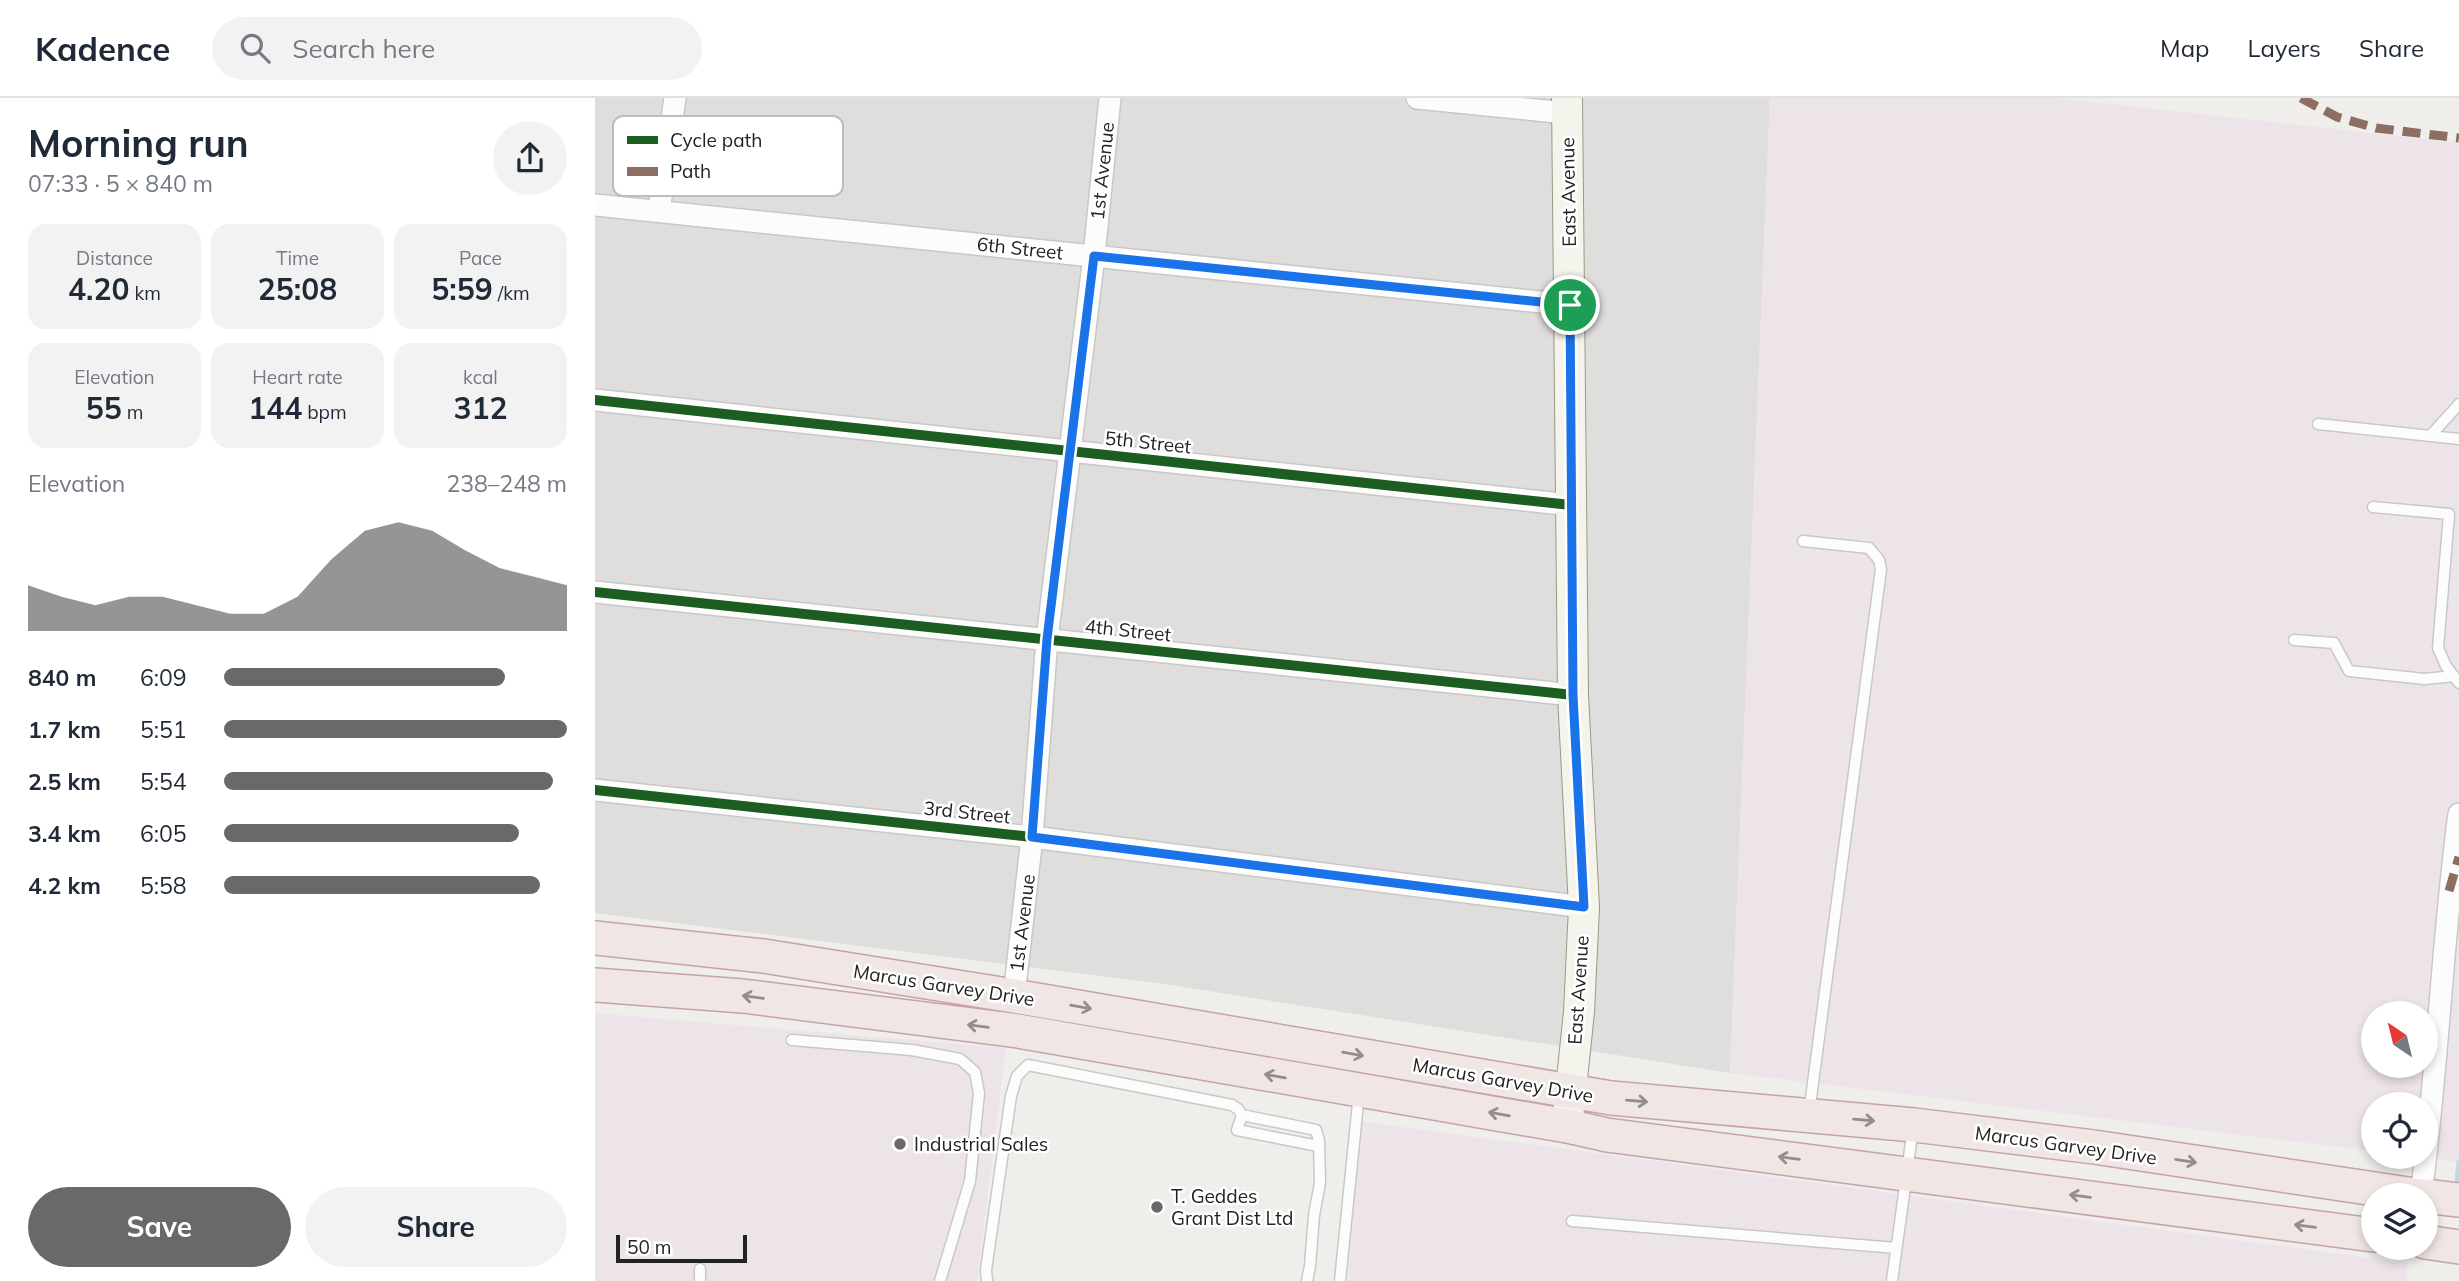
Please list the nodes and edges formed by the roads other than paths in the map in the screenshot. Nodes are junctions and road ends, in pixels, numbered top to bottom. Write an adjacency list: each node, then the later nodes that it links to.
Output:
1 (675, 98): 5 (street)
2 (1110, 98): 9 (street, 1st Avenue)
3 (1417, 98): 4 (street)
4 (1567, 105): 10 (main road, East Avenue)
5 (672, 116)
6 (661, 196): 8 (street)
7 (595, 205): 8 (street, 6th Street)
8 (659, 211): 9 (street, 6th Street)
9 (1094, 256): 10 (street, 6th Street); 16 (street, 1st Avenue)
10 (1570, 305): 17 (main road, East Avenue)
11 (595, 400): 16 (street, 5th Street)
12 (2459, 404): 14 (lane)
13 (2318, 424): 14 (lane)
14 (2430, 436): 15 (lane)
15 (2459, 439)
16 (1071, 451): 17 (street, 5th Street); 21 (street, 1st Avenue)
17 (1571, 505): 24 (main road, East Avenue)
18 (2373, 507): 23 (lane)
19 (1803, 541): 39 (lane)
20 (595, 592): 21 (street, 4th Street)
21 (1047, 639): 24 (street, 4th Street); 27 (street, 1st Avenue)
22 (2294, 640): 23 (lane)
23 (2456, 680)
24 (1573, 695): 28 (main road, East Avenue)
25 (595, 790): 27 (street, 3rd Street)
26 (2459, 814): 44 (street)
27 (1032, 837): 28 (street, 3rd Street); 33 (street, 1st Avenue)
28 (1584, 907): 37 (main road, East Avenue)
29 (595, 938): 31 (highway, Marcus Garvey Drive)
30 (595, 949): 31 (highway)
31 (784, 959): 33 (highway, Marcus Garvey Drive)
32 (595, 985): 35 (highway, Marcus Garvey Drive, one-way to 32)
33 (1014, 996): 37 (highway, Marcus Garvey Drive, one-way to 37)
34 (792, 1040): 51 (lane)
35 (1027, 1048): 36 (highway, Marcus Garvey Drive, one-way to 35); 38 (lane); 52 (lane)
36 (1359, 1090): 41 (highway, Marcus Garvey Drive, one-way to 36); 54 (lane)
37 (1570, 1090): 39 (highway, Marcus Garvey Drive, one-way to 39); 41 (main road, East Avenue)
38 (1242, 1115): 42 (lane); 42 (lane)
39 (1808, 1116): 40 (highway, Marcus Garvey Drive, one-way to 40)
40 (1913, 1125): 43 (lane); 45 (highway, Marcus Garvey Drive, one-way to 45)
41 (1567, 1126): 43 (highway, Marcus Garvey Drive, one-way to 41)
42 (1318, 1146): 53 (lane)
43 (1905, 1173): 47 (highway, Marcus Garvey Drive, one-way to 43); 48 (lane)
44 (2433, 1183)
45 (2361, 1186)
46 (1572, 1221): 48 (lane)
47 (2361, 1234)
48 (1896, 1248): 55 (lane)
49 (700, 1269): 50 (lane)
50 (700, 1281)
51 (940, 1281)
52 (987, 1281)
53 (1307, 1281)
54 (1340, 1281)
55 (1892, 1281)

